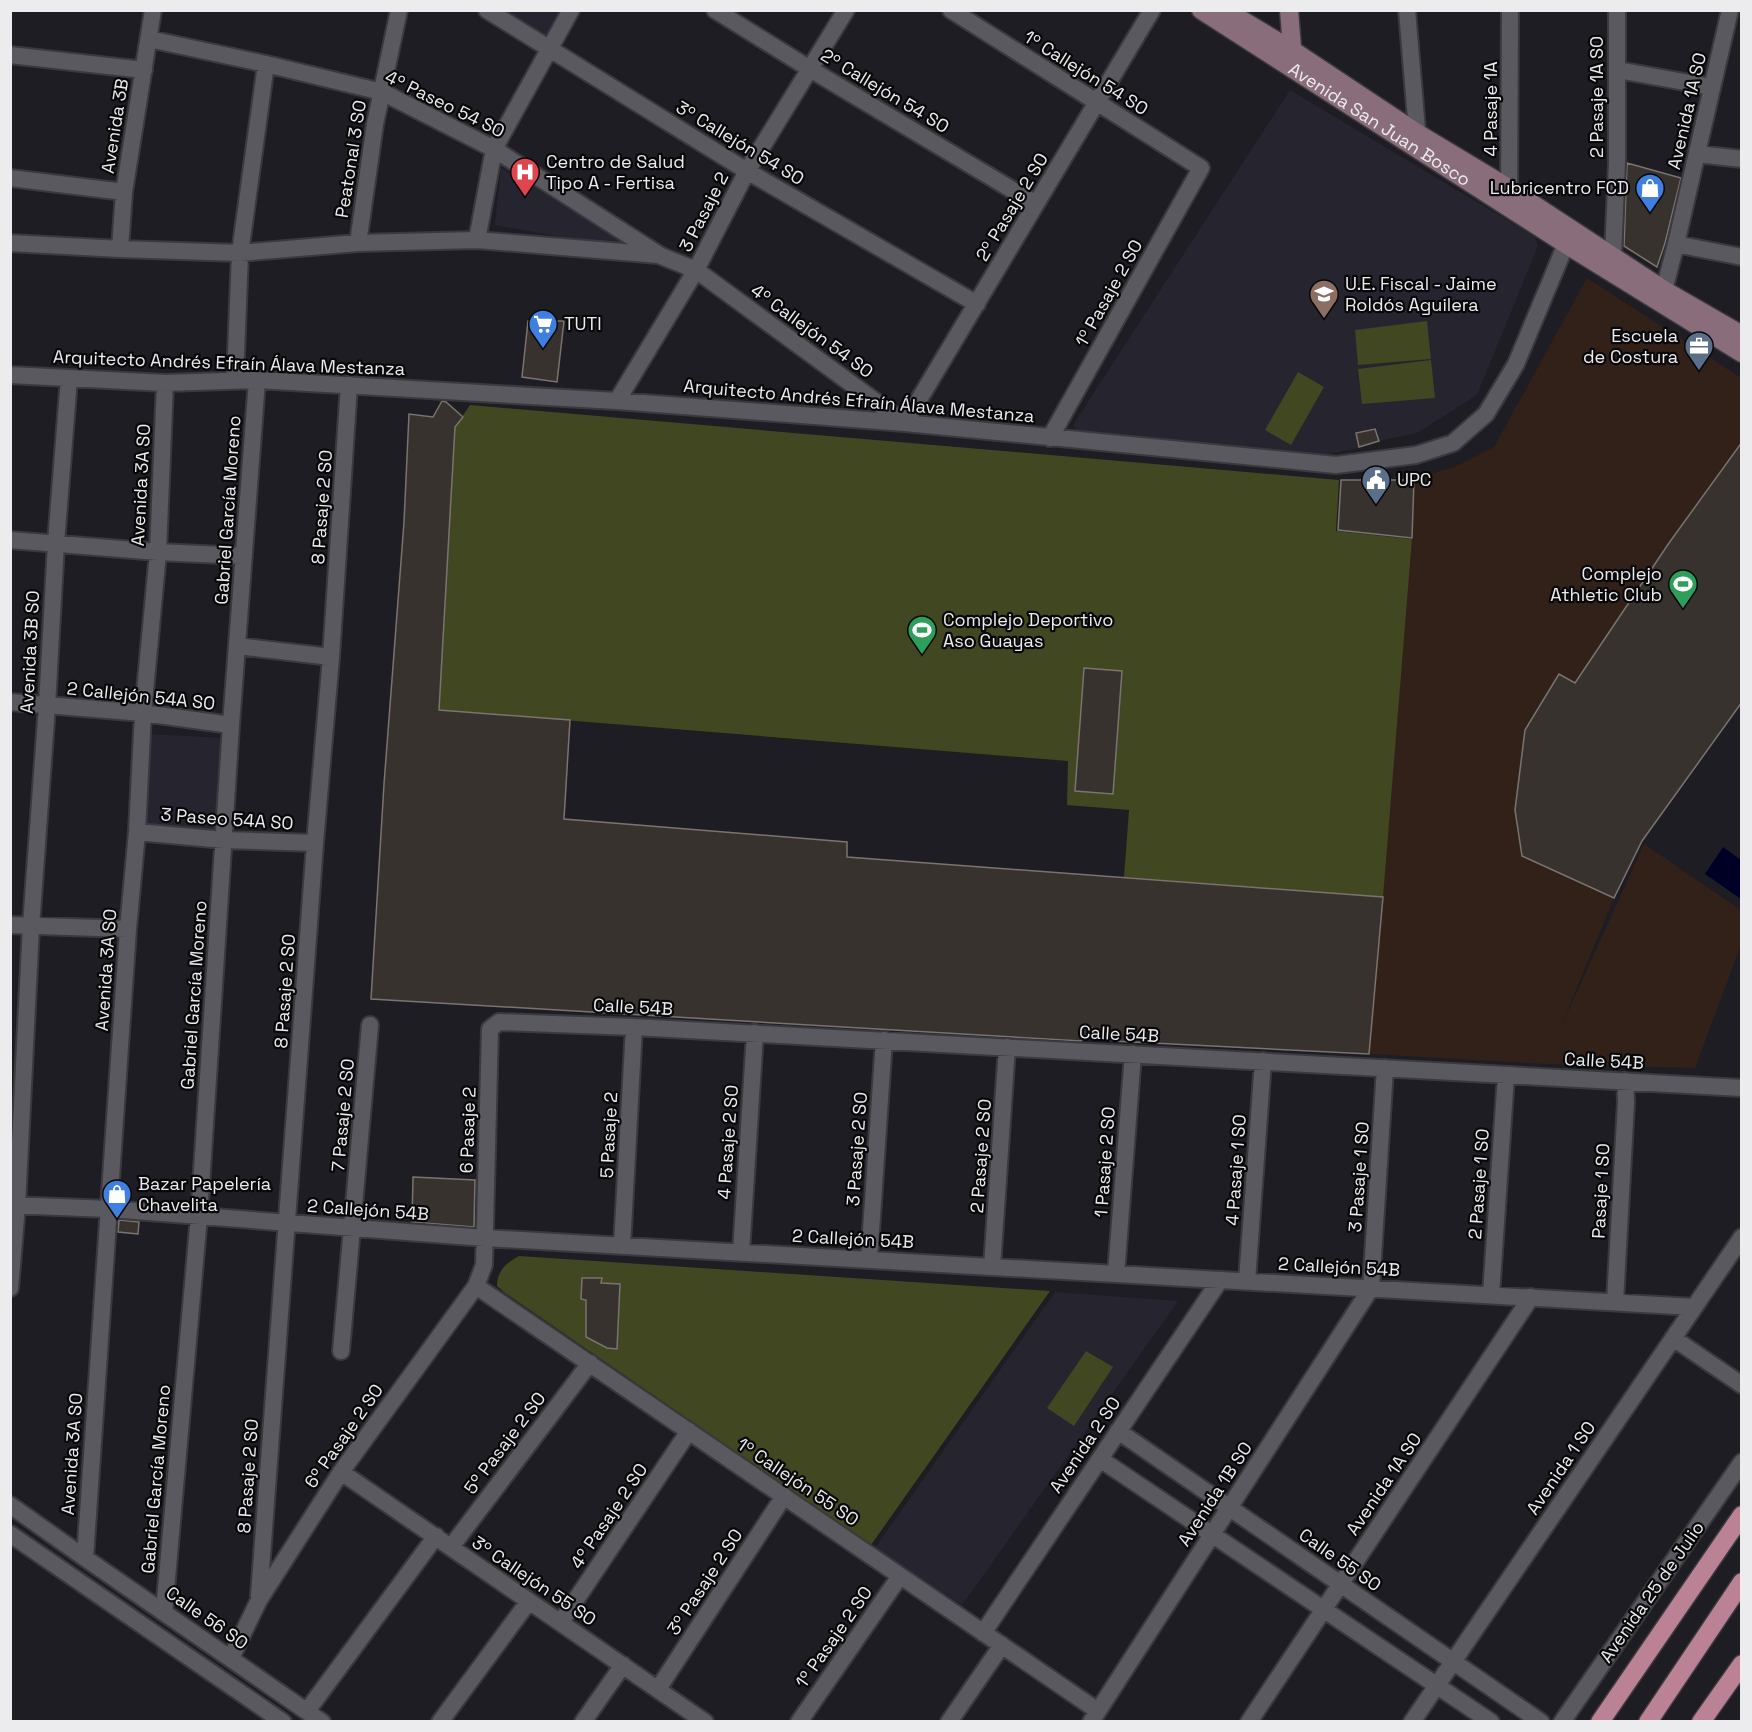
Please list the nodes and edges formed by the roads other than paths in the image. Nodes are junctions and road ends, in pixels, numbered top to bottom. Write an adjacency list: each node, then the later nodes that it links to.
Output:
1 (153, 10): 16 (street, Avenida 3B)
2 (399, 10): 26 (street, Peatonal 3 SO)
3 (487, 10): 17 (street, 3º Callejón 54 SO)
4 (572, 10): 17 (street)
5 (715, 10): 21 (street, 2º Callejón 54 SO)
6 (846, 10): 21 (street, 3 Pasaje 2)
7 (951, 10): 27 (street, 1º Callejón 54 SO)
8 (1152, 10): 27 (street, 2º Pasaje 2 SO)
9 (1201, 10): 22 (street, Avenida San Juan Bosco)
10 (1225, 10): 18 (street, Avenida San Juan Bosco)
11 (1289, 10): 18 (street)
12 (1407, 10): 28 (street)
13 (1510, 10): 35 (street, 4 Pasaje 1A)
14 (1617, 10): 24 (street, 2 Pasaje 1A SO)
15 (1730, 10): 25 (street, Avenida 1A SO)
16 (148, 39): 20 (street, 4º Paseo 54 SO); 23 (street, Avenida 3B)
17 (548, 50): 29 (street); 33 (street, 3º Callejón 54 SO)
18 (1293, 50): 22 (street); 28 (street, Avenida San Juan Bosco)
19 (10, 55): 23 (street)
20 (266, 64): 26 (street, 4º Paseo 54 SO); 45 (street)
21 (810, 69): 33 (street, 3 Pasaje 2); 37 (street, 2º Callejón 54 SO)
22 (1293, 69): 28 (street, Avenida San Juan Bosco)
23 (144, 70): 36 (street, Avenida 3B)
24 (1618, 70): 25 (street); 47 (street, 2 Pasaje 1A SO)
25 (1712, 87): 30 (street, Avenida 1A SO)
26 (382, 92): 29 (street, 4º Paseo 54 SO); 42 (street, Peatonal 3 SO)
27 (1096, 104): 32 (street, 1º Callejón 54 SO); 37 (street, 2º Pasaje 2 SO)
28 (1418, 141): 35 (street, Avenida San Juan Bosco); 38 (street, Avenida San Juan Bosco)
29 (494, 149): 40 (street); 46 (street, 4º Paseo 54 SO)
30 (1697, 154): 31 (street); 43 (street, Avenida 1A SO)
31 (1742, 159)
32 (1201, 168): 62 (street, 1º Pasaje 2 SO)
33 (747, 171): 49 (street, 3 Pasaje 2); 51 (street, 3º Callejón 54 SO)
34 (10, 178): 36 (street)
35 (1510, 189): 38 (street, 4 Pasaje 1A); 39 (street, Avenida San Juan Bosco)
36 (124, 192): 44 (street, Avenida 3B)
37 (1036, 204): 51 (street, 2º Pasaje 2 SO)
38 (1508, 207): 39 (street, Avenida San Juan Bosco)
39 (1570, 237): 47 (street, Avenida San Juan Bosco); 53 (street, Avenida San Juan Bosco); 62 (street, Arquitecto Andrés Efraín Álava Mestanza)
40 (477, 240): 42 (street); 46 (street)
41 (10, 243): 44 (street)
42 (358, 243): 45 (street)
43 (1676, 244): 48 (street); 50 (street, Avenida 1A SO)
44 (120, 249): 45 (street)
45 (240, 252): 56 (street)
46 (661, 256): 49 (street, 4º Paseo 54 SO)
47 (1613, 256): 50 (street, Avenida San Juan Bosco)
48 (1742, 257)
49 (696, 270): 60 (street, 3 Pasaje 2); 61 (street, 4º Callejón 54 SO)
50 (1664, 290): 52 (street, Avenida San Juan Bosco)
51 (977, 304): 61 (street, 2º Pasaje 2 SO)
52 (1742, 335)
53 (1742, 353)
54 (10, 375): 55 (street, Arquitecto Andrés Efraín Álava Mestanza)
55 (69, 378): 58 (street, Arquitecto Andrés Efraín Álava Mestanza); 64 (street, Avenida 3B SO)
56 (235, 380): 57 (street, Arquitecto Andrés Efraín Álava Mestanza); 58 (street, Arquitecto Andrés Efraín Álava Mestanza)
57 (257, 380): 59 (street, Arquitecto Andrés Efraín Álava Mestanza); 66 (street, Gabriel García Moreno)
58 (165, 383): 65 (street, Avenida 3A SO)
59 (349, 385): 60 (street, Arquitecto Andrés Efraín Álava Mestanza); 68 (street, 8 Pasaje 2 SO)
60 (617, 401): 61 (street, Arquitecto Andrés Efraín Álava Mestanza)
61 (905, 423): 62 (street, Arquitecto Andrés Efraín Álava Mestanza)
62 (1050, 438)
63 (10, 540): 64 (street)
64 (56, 543): 65 (street); 70 (street, Avenida 3B SO)
65 (158, 552): 66 (street); 71 (street, Avenida 3A SO)
66 (244, 556): 67 (street, Gabriel García Moreno)
67 (237, 646): 68 (street); 72 (street, Gabriel García Moreno)
68 (331, 657): 75 (street, 8 Pasaje 2 SO)
69 (10, 702): 70 (street, 2 Callejón 54A SO)
70 (47, 706): 71 (street, 2 Callejón 54A SO); 77 (street, Avenida 3B SO)
71 (143, 713): 72 (street, 2 Callejón 54A SO); 73 (street, Avenida 3A SO)
72 (231, 725): 74 (street, Gabriel García Moreno)
73 (137, 832): 74 (street, 3 Paseo 54A SO); 78 (street, Avenida 3A SO)
74 (224, 840): 75 (street, 3 Paseo 54A SO); 93 (street, Gabriel García Moreno)
75 (315, 843): 94 (street, 8 Pasaje 2 SO)
76 (10, 925): 77 (street)
77 (31, 926): 78 (street); 91 (street, Avenida 3B SO)
78 (128, 929): 92 (street, Avenida 3A SO)
79 (494, 1024): 81 (street, Calle 54B); 96 (street, 6 Pasaje 2)
80 (370, 1025): 95 (street, 7 Pasaje 2 SO)
81 (634, 1027): 82 (street, Calle 54B); 97 (street, 5 Pasaje 2)
82 (755, 1033): 83 (street, Calle 54B); 99 (street, 4 Pasaje 2 SO)
83 (884, 1040): 84 (street, Calle 54B); 100 (street, 3 Pasaje 2 SO)
84 (1007, 1047): 85 (street, Calle 54B); 101 (street, 2 Pasaje 2 SO)
85 (1133, 1054): 86 (street, Calle 54B); 102 (street, 1 Pasaje 2 SO)
86 (1263, 1061): 87 (street, Calle 54B); 104 (street, 4 Pasaje 1 SO)
87 (1385, 1068): 88 (street, Calle 54B); 107 (street, 3 Pasaje 1 SO)
88 (1506, 1075): 89 (street, Calle 54B); 108 (street, 2 Pasaje 1 SO)
89 (1625, 1081): 90 (street, Calle 54B); 110 (street, Pasaje 1 SO)
90 (1742, 1088)
91 (14, 1205): 92 (street, 2 Callejón 54B); 106 (street, Avenida 3B SO)
92 (109, 1209): 93 (street, 2 Callejón 54B); 129 (street, Avenida 3A SO)
93 (199, 1216): 94 (street, 2 Callejón 54B); 136 (street, Gabriel García Moreno)
94 (287, 1224): 95 (street, 2 Callejón 54B); 133 (street, 8 Pasaje 2 SO)
95 (352, 1229): 96 (street, 2 Callejón 54B); 113 (street, 7 Pasaje 2 SO)
96 (485, 1238): 97 (street, 2 Callejón 54B); 105 (street, 6º Pasaje 2 SO)
97 (622, 1246): 99 (street, 2 Callejón 54B)
98 (1739, 1248): 111 (street, Avenida 1 SO)
99 (741, 1253): 100 (street, 2 Callejón 54B)
100 (869, 1260): 101 (street, 2 Callejón 54B)
101 (992, 1267): 102 (street, 2 Callejón 54B)
102 (1116, 1274): 103 (street, 2 Callejón 54B)
103 (1220, 1280): 104 (street, 2 Callejón 54B); 117 (street, Avenida 2 SO)
104 (1247, 1281): 107 (street, 2 Callejón 54B)
105 (476, 1286): 114 (street, 1º Callejón 55 SO); 120 (street, 6º Pasaje 2 SO)
106 (10, 1288)
107 (1371, 1288): 108 (street, 2 Callejón 54B); 123 (street, Avenida 1B SO)
108 (1491, 1295): 109 (street, 2 Callejón 54B)
109 (1531, 1298): 110 (street, 2 Callejón 54B); 132 (street, Avenida 1A SO)
110 (1615, 1302): 111 (street, 2 Callejón 54B)
111 (1694, 1307): 112 (street, Avenida 1 SO)
112 (1673, 1338): 115 (street); 141 (street, Avenida 1 SO)
113 (341, 1351)
114 (590, 1363): 116 (street, 1º Callejón 55 SO); 128 (street, 5º Pasaje 2 SO)
115 (1742, 1384)
116 (689, 1431): 121 (street, 1º Callejón 55 SO); 137 (street, 4º Pasaje 2 SO)
117 (1118, 1431): 118 (street, Avenida 2 SO); 123 (street, Calle 55 SO)
118 (1100, 1459): 126 (street); 138 (street, Avenida 2 SO)
119 (1742, 1462): 159 (street, Avenida 25 de Julio)
120 (341, 1472): 127 (street, 3º Callejón 55 SO); 133 (street, 6º Pasaje 2 SO)
121 (784, 1496): 130 (street, 1º Callejón 55 SO); 145 (street, 3º Pasaje 2 SO)
122 (10, 1505): 129 (street, Calle 56 SO)
123 (1229, 1508): 126 (street, Avenida 1B SO); 132 (street, Calle 55 SO)
124 (1742, 1515): 160 (main road, Avenida 25 de Julio)
125 (10, 1534): 148 (street)
126 (1212, 1534): 135 (street); 147 (street, Avenida 1B SO)
127 (436, 1536): 128 (street, 3º Callejón 55 SO); 146 (street)
128 (451, 1547): 134 (street, 3º Callejón 55 SO)
129 (84, 1558): 136 (street, Calle 56 SO)
130 (900, 1576): 138 (street, 1º Callejón 55 SO); 153 (street, 1º Pasaje 2 SO)
131 (1742, 1582): 161 (main road)
132 (1340, 1584): 135 (street, Avenida 1A SO); 141 (street, Calle 55 SO)
133 (259, 1600): 140 (street, 6º Pasaje 2 SO)
134 (529, 1600): 137 (street, 3º Callejón 55 SO); 150 (street)
135 (1323, 1609): 144 (street); 155 (street, Avenida 1A SO)
136 (164, 1612): 140 (street, Calle 56 SO)
137 (561, 1622): 143 (street, 3º Callejón 55 SO)
138 (983, 1633): 139 (street, 1º Callejón 55 SO)
139 (1002, 1645): 147 (street, 1º Callejón 55 SO); 154 (street)
140 (231, 1658): 146 (street, Calle 56 SO)
141 (1453, 1661): 144 (street, Avenida 1 SO); 158 (street, Calle 55 SO)
142 (1742, 1664): 162 (main road)
143 (623, 1665): 145 (street, 3º Callejón 55 SO); 151 (street)
144 (1437, 1685): 156 (street, Avenida 1 SO); 157 (street)
145 (658, 1689): 152 (street, 3º Callejón 55 SO)
146 (307, 1711): 149 (street, Calle 56 SO)
147 (1094, 1716)
148 (284, 1722)
149 (322, 1722)
150 (440, 1722)
151 (583, 1722)
152 (705, 1722)
153 (800, 1722)
154 (949, 1722)
155 (1249, 1722)
156 (1412, 1722)
157 (1491, 1722)
158 (1540, 1722)
159 (1562, 1722)
160 (1600, 1722)
161 (1647, 1722)
162 (1701, 1722)

